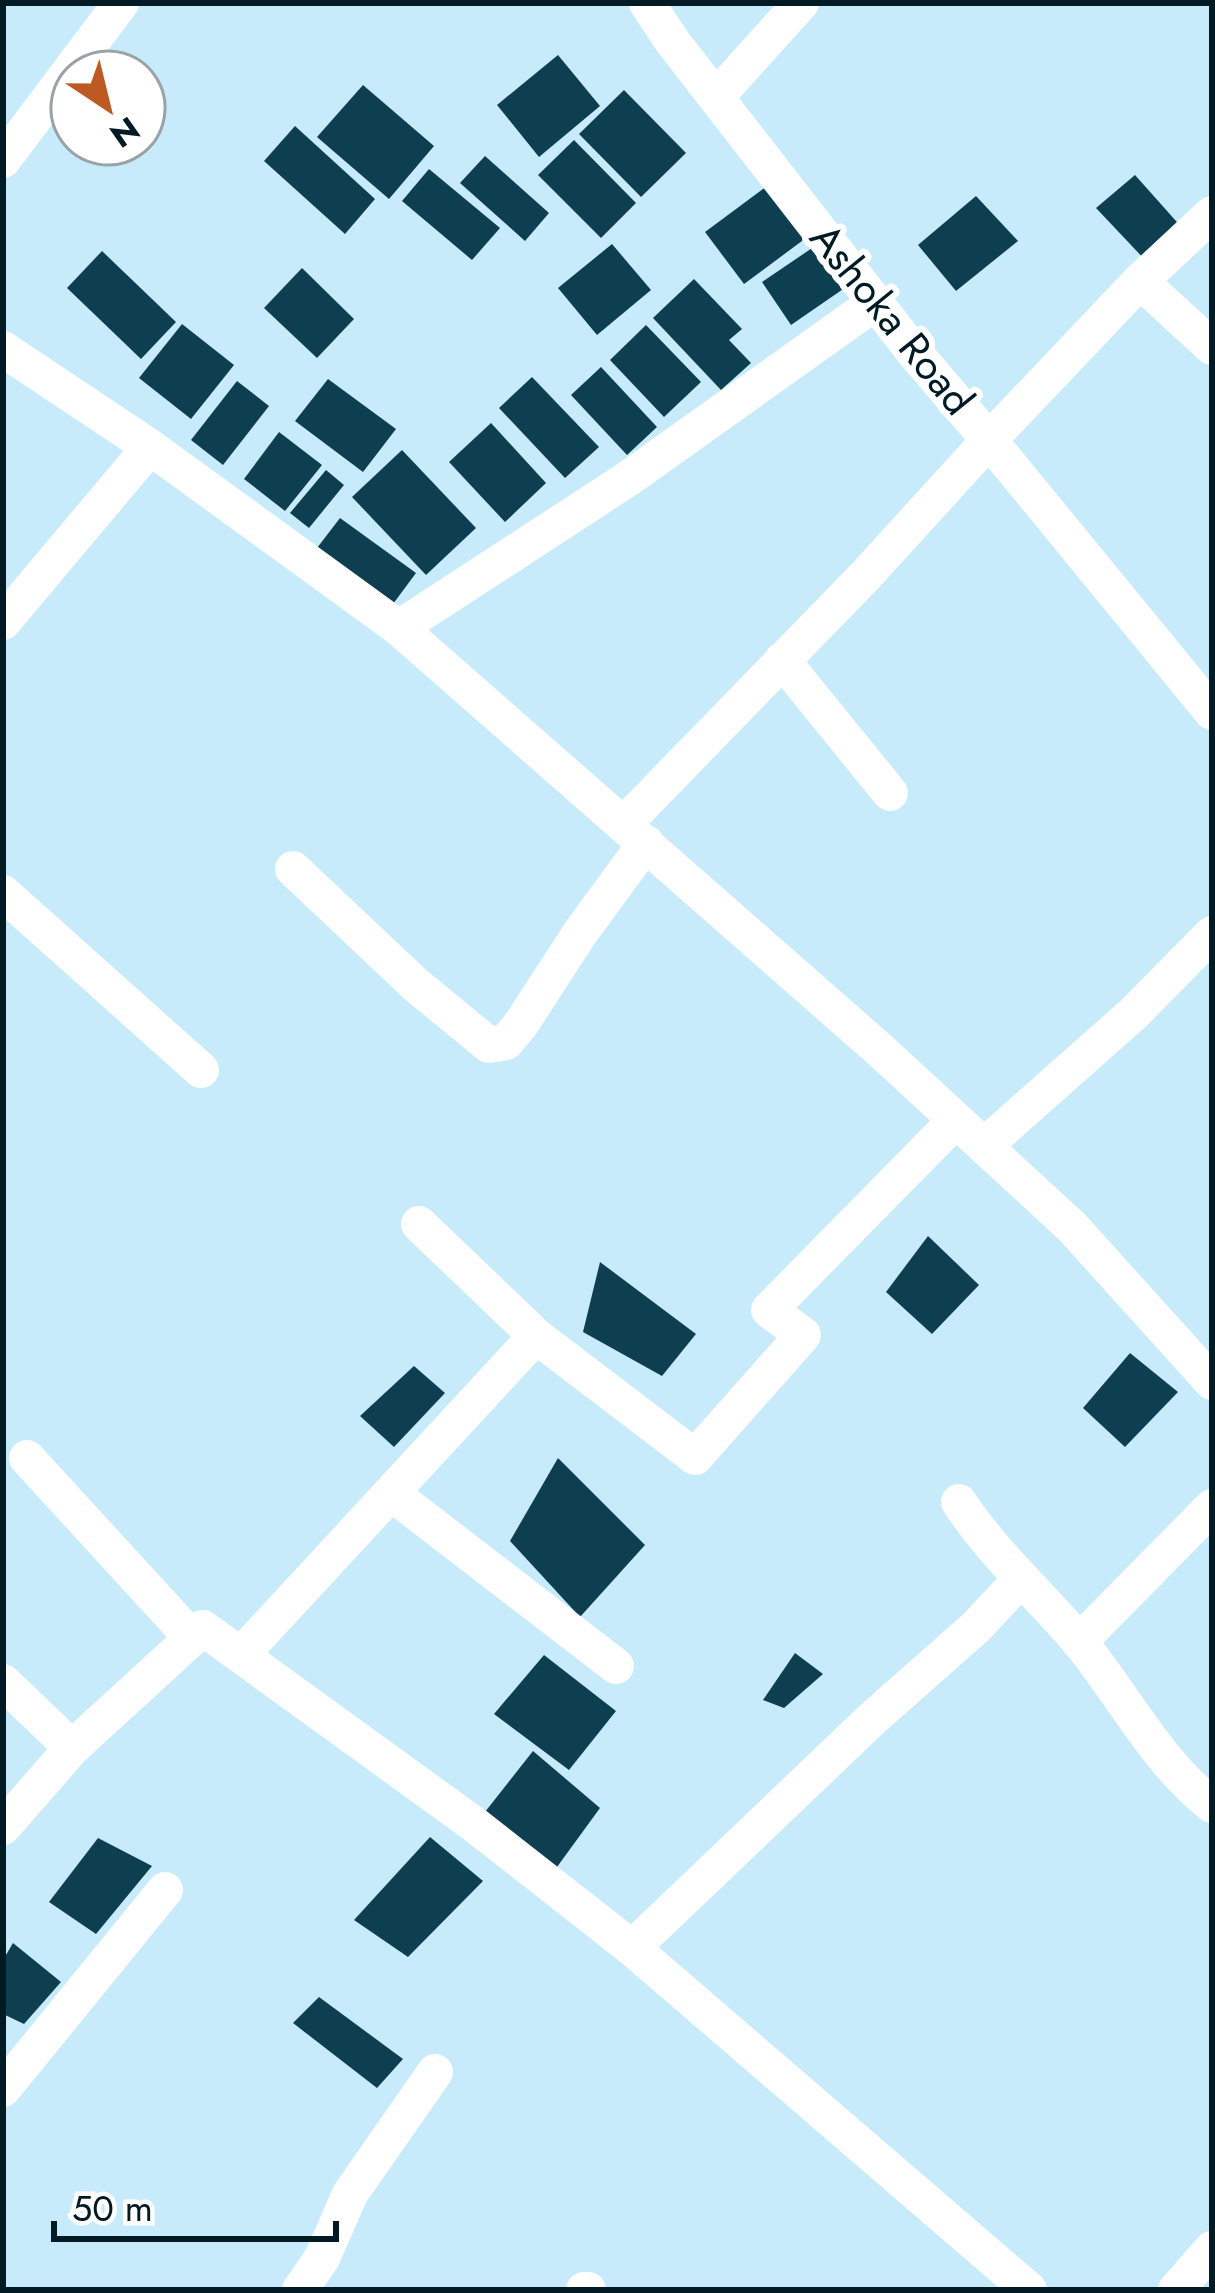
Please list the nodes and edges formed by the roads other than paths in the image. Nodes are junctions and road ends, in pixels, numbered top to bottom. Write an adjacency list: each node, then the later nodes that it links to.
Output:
1 (121, 3): 5 (street)
2 (647, 3): 4 (street, Ashoka Road)
3 (801, 3): 4 (street)
4 (717, 96): 8 (street, Ashoka Road)
5 (3, 160)
6 (1212, 214): 7 (street, Ashoka Road)
7 (1140, 281): 9 (street); 11 (street, Ashoka Road)
8 (876, 302): 11 (street, Ashoka Road); 14 (street)
9 (1212, 347)
10 (3, 349): 12 (street)
11 (989, 440): 15 (street); 16 (street)
12 (150, 447): 13 (street); 14 (street)
13 (3, 622)
14 (399, 628): 18 (street)
15 (782, 660): 17 (street); 18 (street)
16 (1212, 712)
17 (890, 793)
18 (635, 833): 19 (street); 23 (street)
19 (292, 869)
20 (3, 893): 22 (street)
21 (1206, 954): 24 (street)
22 (201, 1070)
23 (956, 1120): 24 (street); 26 (street)
24 (984, 1146): 27 (street)
25 (418, 1224): 26 (street)
26 (536, 1336): 29 (street)
27 (1212, 1382)
28 (27, 1458): 33 (street)
29 (391, 1493): 35 (street); 36 (street)
30 (959, 1502): 32 (street)
31 (1212, 1508): 34 (street)
32 (1021, 1580): 34 (street); 42 (street)
33 (192, 1638): 35 (street); 38 (street)
34 (1079, 1642): 39 (street)
35 (241, 1655): 42 (street)
36 (616, 1666)
37 (3, 1682): 38 (street)
38 (72, 1748): 40 (street)
39 (1212, 1805)
40 (3, 1827)
41 (165, 1890): 44 (street)
42 (632, 1948): 47 (street)
43 (434, 2072): 46 (street)
44 (3, 2089)
45 (1212, 2248): 48 (street)
46 (300, 2290)
47 (1028, 2290)
48 (1176, 2290)

